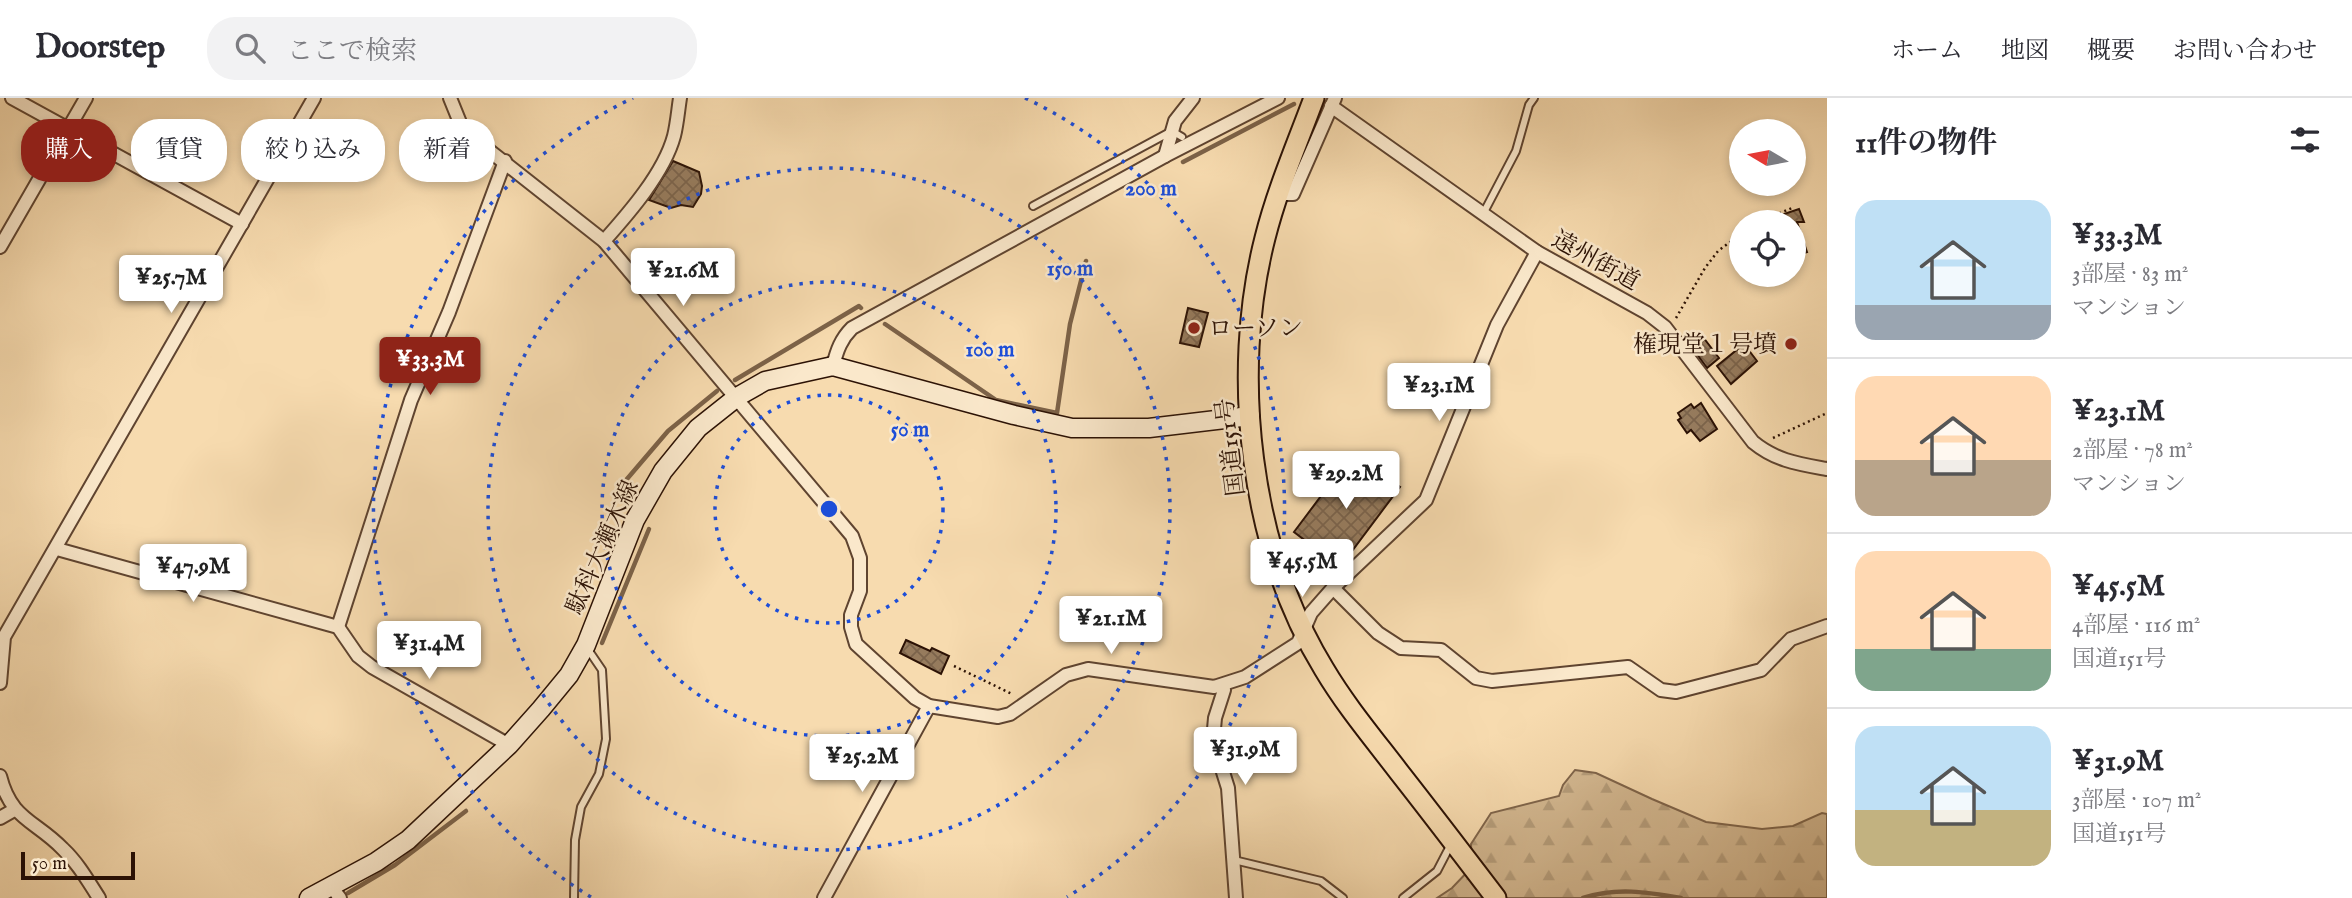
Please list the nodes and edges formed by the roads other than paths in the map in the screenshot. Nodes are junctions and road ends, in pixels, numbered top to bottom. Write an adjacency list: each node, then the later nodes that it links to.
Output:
1 (12, 98): 10 (street)
2 (86, 98): 11 (street)
3 (314, 98): 19 (street)
4 (450, 98): 15 (street)
5 (680, 98): 20 (street)
6 (1278, 98): 14 (street)
7 (1534, 98): 18 (lane)
8 (1185, 101): 12 (street)
9 (1327, 101): 18 (street, 遠州街道); 25 (highway, 国道151号)
10 (52, 119)
11 (74, 119)
12 (1177, 134): 14 (street); 17 (lane)
13 (117, 155): 19 (street)
14 (1165, 156): 23 (street)
15 (505, 161): 20 (street); 30 (street)
16 (38, 182): 21 (street)
17 (1033, 206)
18 (1483, 214): 22 (street, 遠州街道)
19 (242, 224): 27 (street)
20 (604, 241): 24 (street)
21 (0, 247)
22 (1537, 252): 26 (street, 遠州街道); 28 (street)
23 (833, 366): 24 (main road, 駄科大瀬木線); 25 (main road, 駄科大瀬木線)
24 (737, 397): 32 (main road, 駄科大瀬木線); 36 (street)
25 (1250, 416): 31 (highway, 国道151号)
26 (1827, 469)
27 (57, 549): 30 (street); 33 (street)
28 (1333, 588): 29 (street); 31 (street)
29 (1827, 626)
30 (338, 627): 37 (street)
31 (1303, 631): 35 (street); 41 (highway, 国道151号)
32 (586, 645): 37 (main road, 駄科大瀬木線); 46 (lane)
33 (1, 669): 34 (street)
34 (0, 683)
35 (1223, 685): 36 (street); 42 (street)
36 (929, 706): 47 (street)
37 (509, 745): 43 (main road, 駄科大瀬木線)
38 (0, 776): 39 (street)
39 (15, 810): 40 (street); 44 (street)
40 (0, 818)
41 (1455, 845): 50 (lane); 51 (highway, 国道151号)
42 (1232, 859): 48 (street); 49 (lane)
43 (335, 892): 45 (main road, 駄科大瀬木線)
44 (99, 898)
45 (309, 898)
46 (574, 898)
47 (824, 898)
48 (1236, 898)
49 (1343, 898)
50 (1403, 898)
51 (1496, 898)

